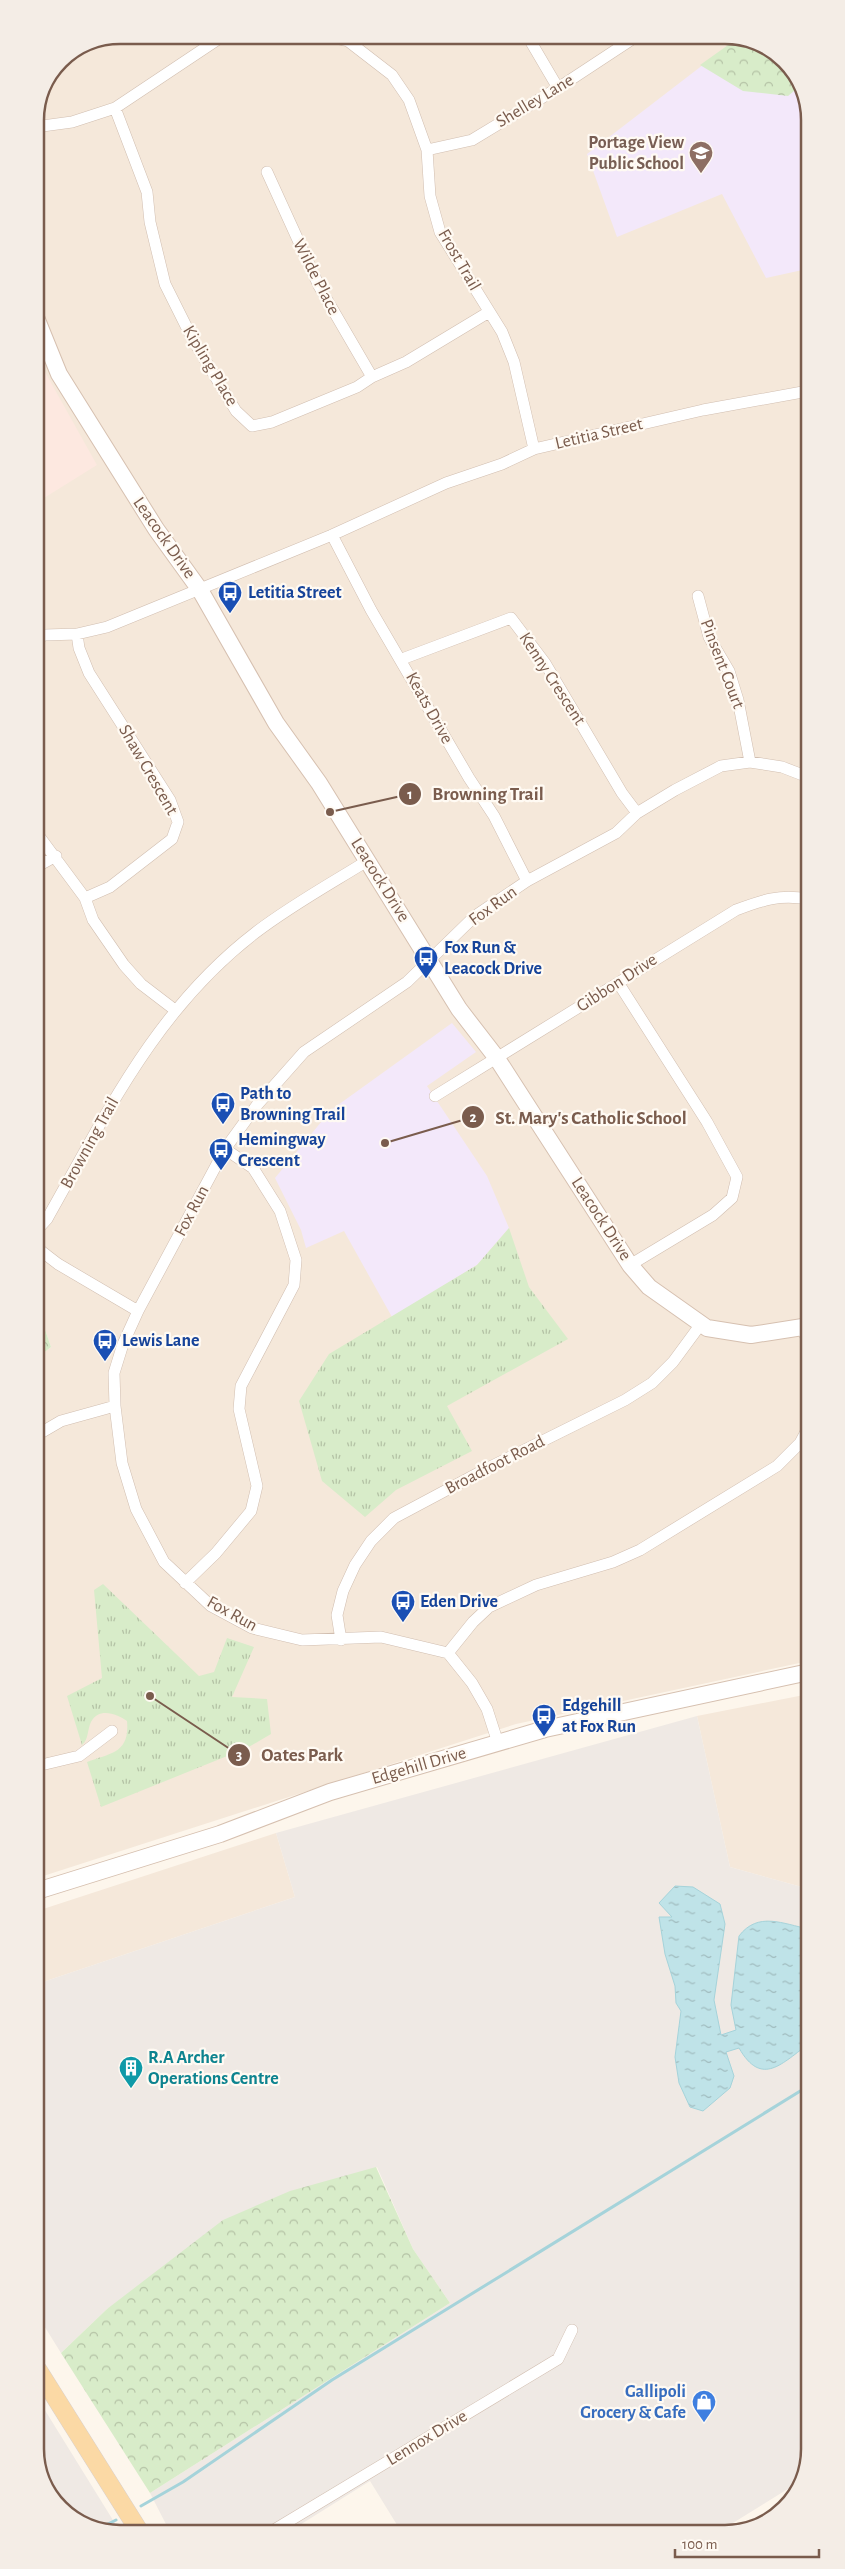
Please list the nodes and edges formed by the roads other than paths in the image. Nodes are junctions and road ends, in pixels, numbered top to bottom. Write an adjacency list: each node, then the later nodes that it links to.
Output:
1 (211, 44): 6 (street)
2 (352, 44): 8 (street, Frost Trail)
3 (532, 44): 5 (street)
4 (625, 44): 5 (street, Shelley Lane)
5 (558, 88): 8 (street, Shelley Lane)
6 (115, 108): 7 (street); 12 (street, Kipling Place)
7 (44, 125)
8 (427, 150): 10 (street, Frost Trail)
9 (267, 172): 12 (street, Wilde Place)
10 (489, 312): 12 (street, Kipling Place); 14 (street, Frost Trail)
11 (44, 337): 16 (street, Leacock Drive)
12 (372, 377)
13 (801, 393): 14 (street, Letitia Street)
14 (534, 449): 15 (street, Letitia Street)
15 (332, 535): 16 (street, Letitia Street); 20 (street, Keats Drive)
16 (200, 590): 18 (street, Letitia Street); 26 (street, Leacock Drive)
17 (698, 596): 21 (street, Pinsent Court)
18 (77, 634): 19 (street, Letitia Street); 29 (street, Shaw Crescent)
19 (44, 635)
20 (402, 659): 23 (street, Kenny Crescent); 28 (street, Keats Drive)
21 (750, 762): 22 (street, Fox Run); 23 (street, Fox Run)
22 (801, 774)
23 (638, 814): 28 (street, Fox Run)
24 (44, 842): 25 (street)
25 (56, 856): 27 (street); 29 (street)
26 (367, 861): 31 (street, Leacock Drive); 33 (street, Browning Trail)
27 (44, 863)
28 (527, 881): 31 (street, Fox Run)
29 (85, 898): 33 (street)
30 (801, 898): 32 (street, Gibbon Drive)
31 (430, 959): 34 (street, Leacock Drive); 36 (street, Fox Run)
32 (619, 984): 34 (street, Gibbon Drive); 39 (street)
33 (175, 1010): 37 (street, Browning Trail)
34 (496, 1057): 35 (street, Gibbon Drive); 39 (street, Leacock Drive)
35 (435, 1096)
36 (225, 1149): 40 (street, Fox Run); 46 (street)
37 (44, 1222)
38 (44, 1253): 40 (street)
39 (630, 1265): 41 (street, Leacock Drive)
40 (138, 1311): 43 (street, Fox Run)
41 (701, 1324): 42 (street, Leacock Drive); 47 (street, Broadfoot Road)
42 (801, 1328)
43 (115, 1406): 44 (street); 46 (street, Fox Run)
44 (44, 1431)
45 (801, 1441): 48 (street)
46 (185, 1582): 47 (street, Fox Run)
47 (340, 1640): 48 (street, Fox Run)
48 (448, 1653): 51 (street)
49 (801, 1674): 51 (street, Edgehill Drive)
50 (112, 1731): 52 (street)
51 (498, 1742): 53 (street, Edgehill Drive)
52 (44, 1764)
53 (44, 1890)
54 (572, 2330): 57 (street, Lennox Drive)
55 (44, 2380): 56 (main road)
56 (135, 2525)
57 (282, 2525)

